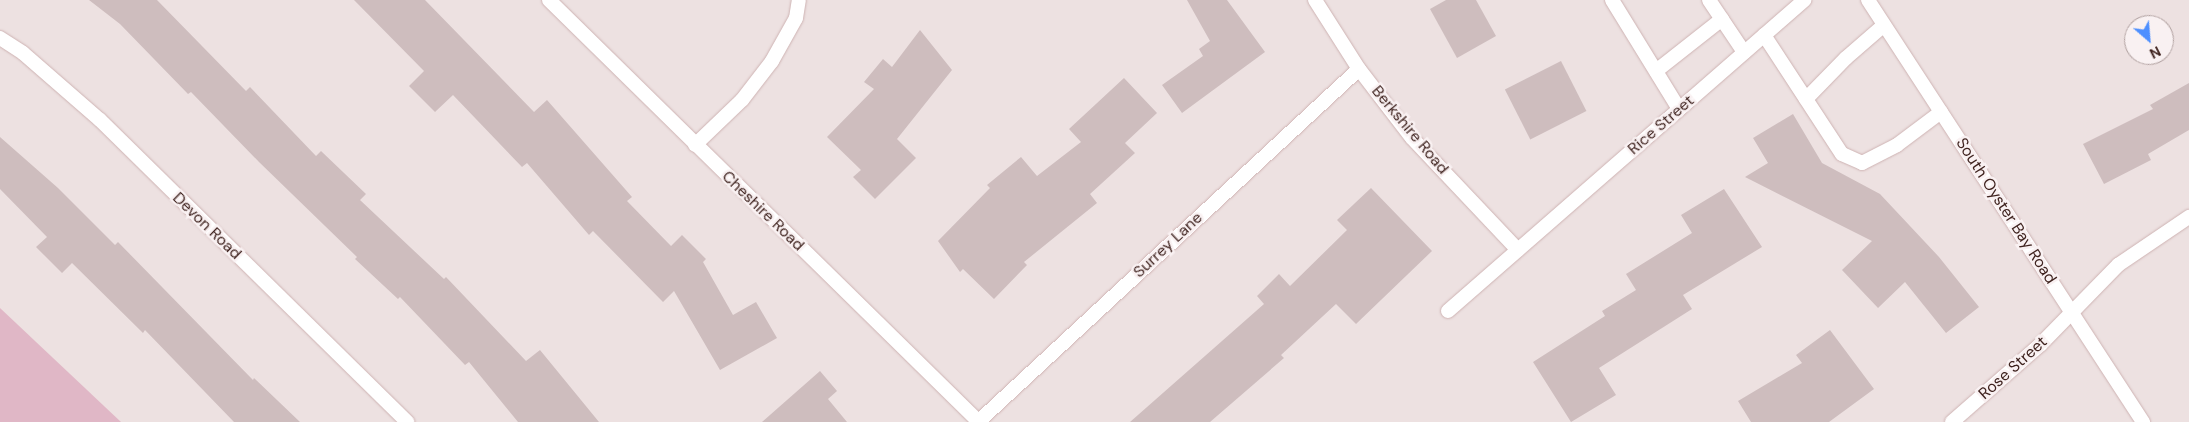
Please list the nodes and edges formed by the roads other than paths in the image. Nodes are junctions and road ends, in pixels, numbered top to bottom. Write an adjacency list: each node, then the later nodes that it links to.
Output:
1 (549, 0): 18 (street, Cheshire Road)
2 (799, 0): 18 (street)
3 (1315, 0): 13 (street, Berkshire Road)
4 (1612, 0): 14 (street)
5 (1709, 0): 8 (street)
6 (1868, 0): 9 (street, South Oyster Bay Road)
7 (1799, 2): 10 (street, Rice Street)
8 (1722, 19): 12 (street); 14 (street)
9 (1884, 25): 15 (street); 17 (street, South Oyster Bay Road)
10 (1764, 35): 12 (street, Rice Street); 15 (street)
11 (0, 38): 23 (street, Devon Road)
12 (1744, 52): 16 (street, Rice Street)
13 (1359, 69): 20 (street, Berkshire Road); 24 (street, Surrey Lane)
14 (1656, 72): 16 (street)
15 (1806, 99): 17 (street)
16 (1679, 109): 20 (street, Rice Street)
17 (1941, 112): 22 (street, South Oyster Bay Road)
18 (696, 145): 24 (street, Cheshire Road)
19 (2189, 217): 22 (street, Rose Street)
20 (1518, 250): 21 (street, Rice Street)
21 (1448, 311)
22 (2072, 312): 25 (street, Rose Street); 26 (street, South Oyster Bay Road)
23 (407, 422)
24 (978, 422)
25 (1952, 422)
26 (2143, 422)

